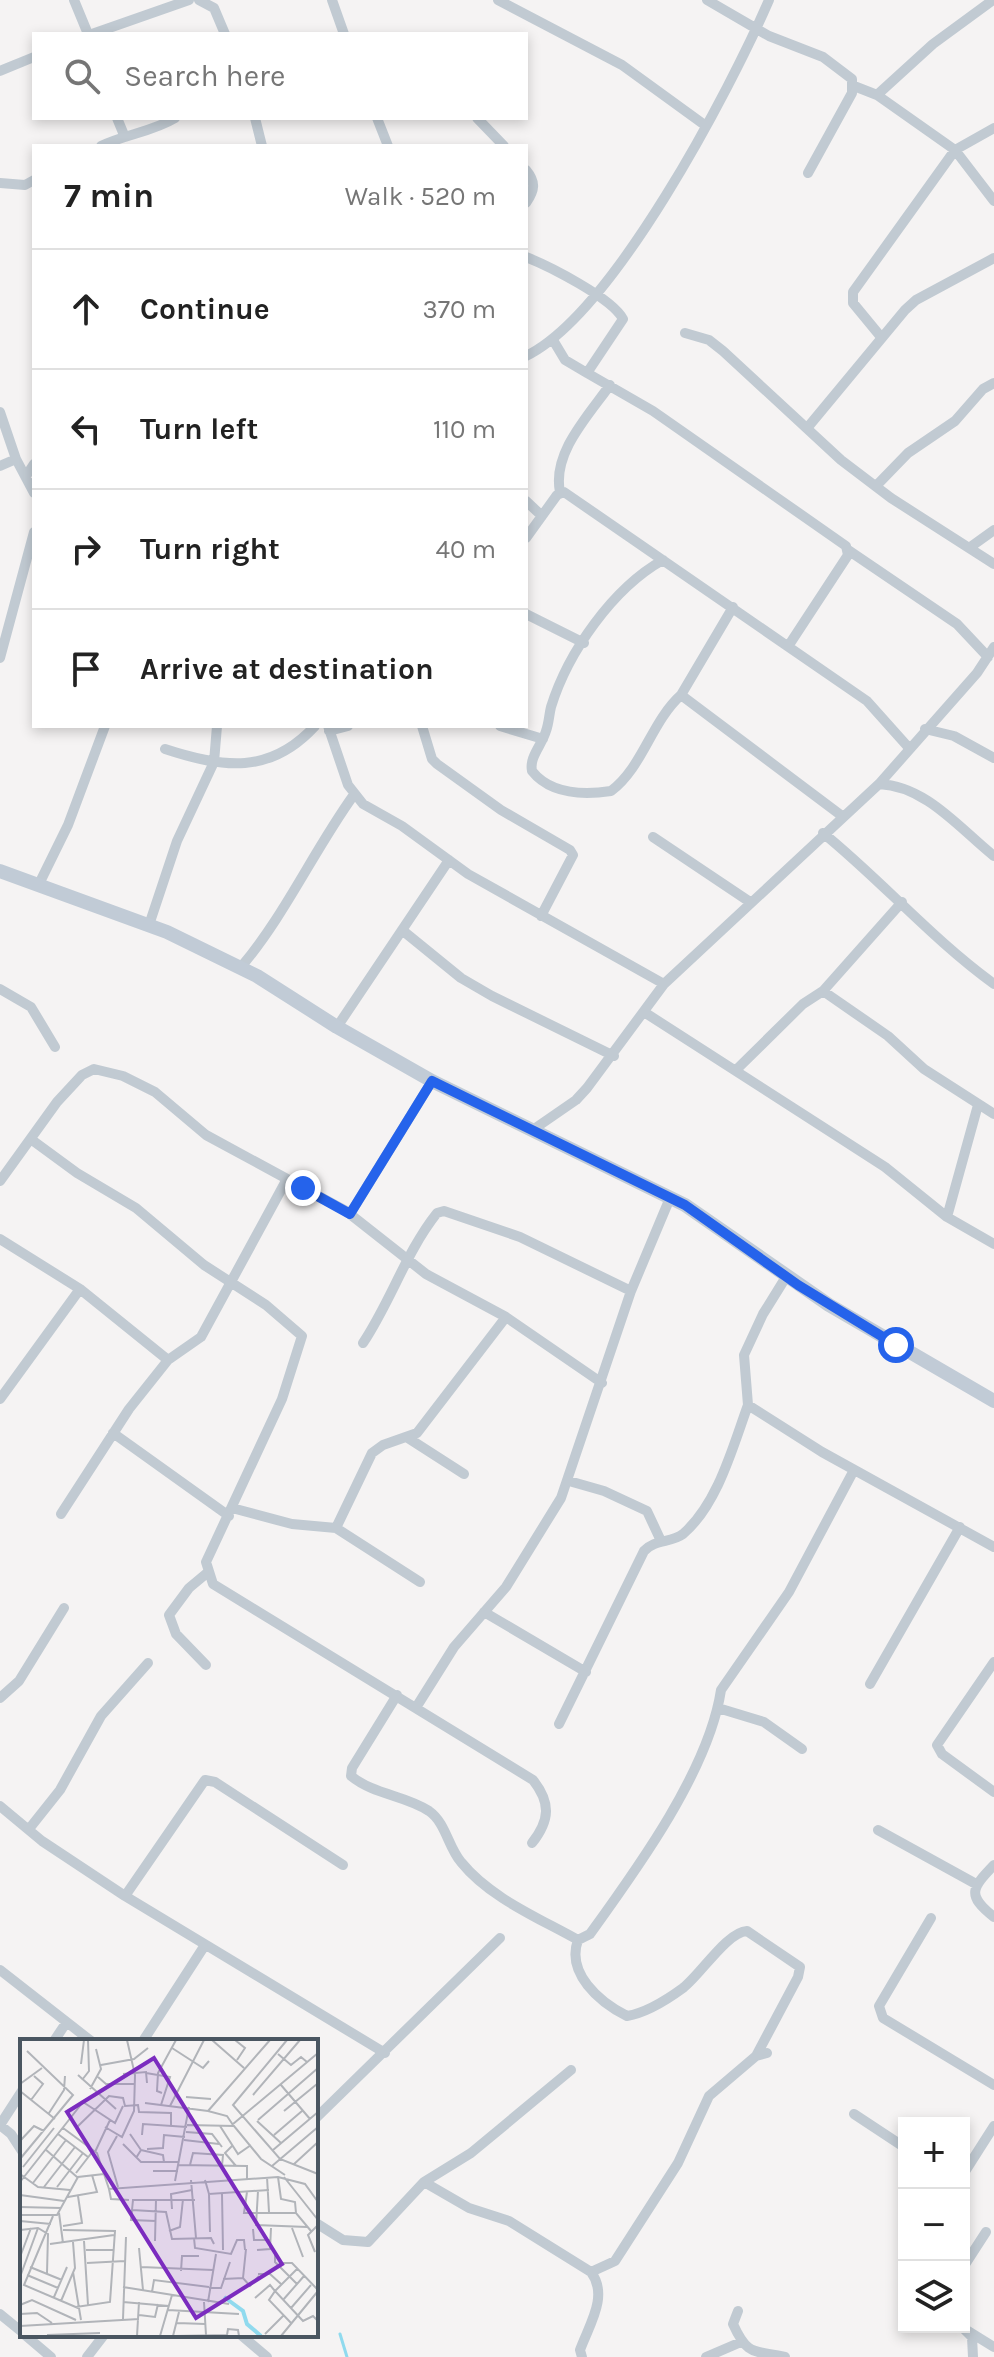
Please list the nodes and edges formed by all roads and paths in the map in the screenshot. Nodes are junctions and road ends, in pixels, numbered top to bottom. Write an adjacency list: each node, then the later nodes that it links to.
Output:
1 (74, 0): 10 (street)
2 (189, 0): 11 (street)
3 (332, 0): 13 (street)
4 (498, 0): 23 (street)
5 (707, 0): 9 (street)
6 (769, 0): 9 (street)
7 (993, 0): 17 (street)
8 (202, 1): 12 (street)
9 (756, 29): 16 (street); 23 (street)
10 (89, 32)
11 (96, 32)
12 (224, 32)
13 (343, 32)
14 (32, 58): 15 (street)
15 (0, 71)
16 (854, 86): 17 (street); 32 (street)
17 (877, 95): 30 (street)
18 (118, 120): 25 (street)
19 (171, 120): 25 (street)
20 (256, 120): 27 (street)
21 (378, 120): 28 (street)
22 (479, 120): 29 (street)
23 (706, 126): 39 (street)
24 (994, 128): 30 (street)
25 (124, 135): 26 (street)
26 (105, 144)
27 (262, 144)
28 (387, 144)
29 (502, 144)
30 (955, 150): 36 (street); 41 (street)
31 (528, 173): 35 (street)
32 (808, 173)
33 (32, 181): 34 (street)
34 (0, 183)
35 (528, 200)
36 (994, 201)
37 (528, 258): 39 (street)
38 (994, 258): 41 (street)
39 (596, 293): 42 (street); 44 (street)
40 (685, 333): 48 (street)
41 (881, 337): 48 (street)
42 (553, 340): 43 (street); 44 (street)
43 (528, 355)
44 (587, 373): 46 (street)
45 (994, 383): 53 (street)
46 (610, 385): 55 (street); 62 (street)
47 (0, 412): 49 (street)
48 (808, 427): 53 (street)
49 (16, 459): 50 (street); 52 (street)
50 (0, 466)
51 (32, 467): 52 (street)
52 (26, 476): 54 (street)
53 (876, 486): 61 (street)
54 (32, 489)
55 (560, 492): 57 (street); 63 (street)
56 (528, 503): 57 (street)
57 (542, 516): 59 (street)
58 (994, 530): 61 (street)
59 (528, 535)
60 (32, 539): 70 (street)
61 (969, 548): 64 (street)
62 (848, 550): 68 (street); 69 (street)
63 (663, 560): 65 (street); 67 (street)
64 (994, 564)
65 (733, 607): 68 (street); 71 (street)
66 (528, 615): 67 (street)
67 (584, 643): 79 (street)
68 (789, 645): 80 (street)
69 (991, 652): 78 (street)
70 (0, 658)
71 (681, 695): 79 (street); 86 (street)
72 (104, 728): 92 (street)
73 (217, 728): 83 (street)
74 (313, 728): 83 (street)
75 (423, 728): 95 (street)
76 (507, 728): 79 (street)
77 (328, 729): 85 (street)
78 (925, 729): 80 (street); 82 (street)
79 (543, 739)
80 (909, 748): 84 (street)
81 (165, 749): 83 (street)
82 (994, 758)
83 (214, 762): 96 (street)
84 (879, 784): 86 (street); 89 (street)
85 (353, 796): 90 (street); 98 (street)
86 (842, 816): 87 (street)
87 (823, 833): 93 (street); 94 (street)
88 (653, 837): 93 (street)
89 (994, 856)
90 (449, 860): 95 (street); 97 (street)
91 (0, 871): 92 (street)
92 (39, 884): 96 (street)
93 (750, 902): 99 (street)
94 (902, 902): 100 (street); 102 (street)
95 (541, 916): 99 (street)
96 (149, 925): 98 (street)
97 (402, 930): 104 (street); 106 (street)
98 (241, 967): 104 (street)
99 (664, 984): 103 (street)
100 (994, 984)
101 (0, 989): 105 (street)
102 (823, 991): 107 (street); 109 (street)
103 (644, 1012): 106 (street); 107 (street)
104 (337, 1027): 108 (street)
105 (55, 1047)
106 (614, 1056): 111 (street)
107 (736, 1070): 117 (street)
108 (432, 1081): 111 (street); 116 (street)
109 (978, 1105): 110 (street); 117 (street)
110 (994, 1114)
111 (534, 1129): 115 (street)
112 (32, 1140): 113 (street); 114 (street); 122 (street)
113 (287, 1179): 116 (street); 122 (street)
114 (0, 1181)
115 (670, 1198): 121 (street); 124 (street)
116 (350, 1214): 120 (street)
117 (947, 1217): 119 (street)
118 (0, 1239): 123 (street)
119 (994, 1243)
120 (406, 1261): 124 (street); 125 (street); 126 (street)
121 (786, 1277): 130 (street); 131 (street)
122 (233, 1285): 127 (street); 137 (street)
123 (80, 1289): 127 (street); 129 (street)
124 (631, 1291): 128 (street)
125 (506, 1317): 128 (street); 133 (street)
126 (363, 1343)
127 (168, 1360): 132 (street)
128 (602, 1383): 136 (street)
129 (0, 1399)
130 (994, 1401)
131 (748, 1405): 134 (street); 141 (street)
132 (113, 1433): 137 (street); 138 (street)
133 (408, 1438): 135 (street); 140 (street)
134 (854, 1470): 139 (street); 155 (street)
135 (464, 1474)
136 (569, 1481): 141 (street); 146 (street)
137 (230, 1512): 140 (street); 143 (street)
138 (61, 1514)
139 (960, 1527): 142 (street); 151 (street)
140 (336, 1528): 144 (street)
141 (661, 1541): 150 (street)
142 (994, 1547)
143 (207, 1573): 149 (street); 152 (street)
144 (420, 1582)
145 (64, 1608): 153 (street)
146 (484, 1612): 150 (street); 154 (street)
147 (994, 1662): 158 (street)
148 (148, 1663): 162 (street)
149 (206, 1665)
150 (586, 1672): 156 (street)
151 (870, 1684)
152 (397, 1695): 154 (street); 172 (street)
153 (0, 1698)
154 (417, 1706): 164 (street)
155 (718, 1708): 157 (street); 172 (street)
156 (559, 1724)
157 (802, 1749)
158 (994, 1792)
159 (0, 1806): 160 (street)
160 (13, 1816): 161 (street); 162 (street)
161 (0, 1820)
162 (29, 1829): 168 (street)
163 (878, 1830): 167 (street)
164 (532, 1843)
165 (343, 1865): 168 (street)
166 (994, 1865): 167 (street)
167 (976, 1884): 169 (street)
168 (125, 1896): 173 (street)
169 (994, 1917)
170 (931, 1918): 181 (street)
171 (500, 1938): 179 (street)
172 (578, 1940): 194 (street)
173 (205, 1945): 178 (street); 179 (street)
174 (0, 1970): 175 (street)
175 (66, 2023): 176 (street); 177 (street)
176 (55, 2039)
177 (88, 2039)
178 (144, 2039)
179 (385, 2053): 184 (street)
180 (571, 2070): 190 (street)
181 (994, 2085)
182 (20, 2094): 185 (street)
183 (854, 2114): 187 (street)
184 (318, 2116)
185 (0, 2125): 188 (street)
186 (994, 2126): 189 (street)
187 (898, 2143)
188 (20, 2148)
189 (970, 2164)
190 (424, 2182): 191 (street); 194 (street)
191 (318, 2224)
192 (986, 2232): 193 (street)
193 (967, 2261)
194 (591, 2272): 208 (street)
195 (738, 2311): 203 (street)
196 (0, 2314): 197 (street)
197 (20, 2331)
198 (970, 2332): 204 (street)
199 (968, 2333): 211 (street)
200 (28, 2337): 205 (street)
201 (102, 2337): 206 (street)
202 (243, 2337): 207 (street)
203 (741, 2342): 209 (street); 210 (street)
204 (994, 2347)
205 (51, 2357)
206 (87, 2357)
207 (267, 2357)
208 (582, 2357)
209 (706, 2357)
210 (785, 2357)
211 (973, 2357)

